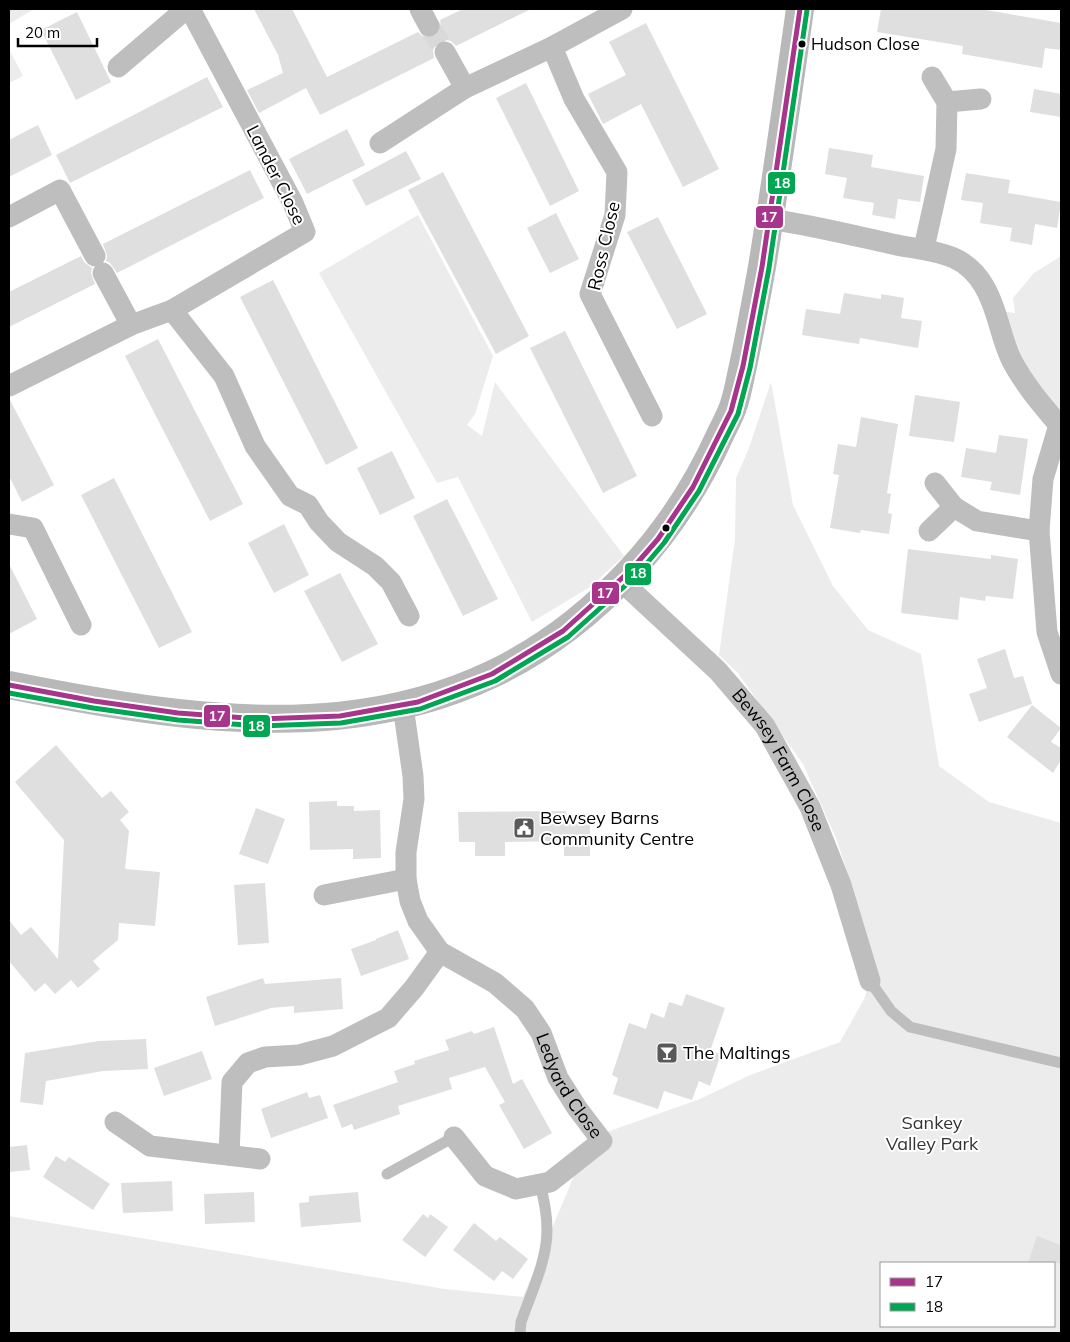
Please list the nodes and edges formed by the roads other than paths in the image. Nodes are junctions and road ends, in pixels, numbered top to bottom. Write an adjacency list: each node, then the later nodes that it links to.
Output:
1 (188, 9): 6 (street, Lander Close); 15 (street, Lander Close)
2 (800, 9): 13 (street)
3 (610, 11): 4 (street)
4 (552, 47): 8 (street); 18 (street, Ross Close)
5 (445, 52): 8 (street)
6 (118, 67)
7 (932, 77): 10 (street)
8 (465, 88): 11 (street)
9 (981, 99): 10 (street)
10 (947, 102): 14 (street)
11 (380, 142)
12 (9, 217): 16 (street)
13 (769, 219): 14 (street); 25 (street)
14 (924, 248): 19 (street)
15 (172, 310): 16 (street, Lander Close); 26 (street)
16 (130, 325): 17 (street, Lander Close)
17 (9, 386)
18 (652, 416)
19 (1060, 425): 24 (street)
20 (935, 483): 21 (street)
21 (954, 507): 23 (street); 24 (street)
22 (9, 524): 27 (street)
23 (929, 531)
24 (1039, 531): 28 (street)
25 (621, 581): 30 (street); 34 (street, Bewsey Farm Close)
26 (409, 616)
27 (81, 625)
28 (1061, 674)
29 (9, 685): 30 (street)
30 (403, 706): 31 (street, Ledyard Close)
31 (406, 879): 32 (street); 33 (street, Ledyard Close)
32 (324, 895)
33 (440, 952): 38 (street); 41 (street, Ledyard Close)
34 (870, 981): 35 (lane)
35 (1061, 1064)
36 (115, 1122): 38 (street)
37 (454, 1136): 40 (lane); 41 (street, Ledyard Close)
38 (229, 1155): 39 (street)
39 (260, 1159)
40 (387, 1174)
41 (540, 1184): 42 (lane)
42 (520, 1333)

